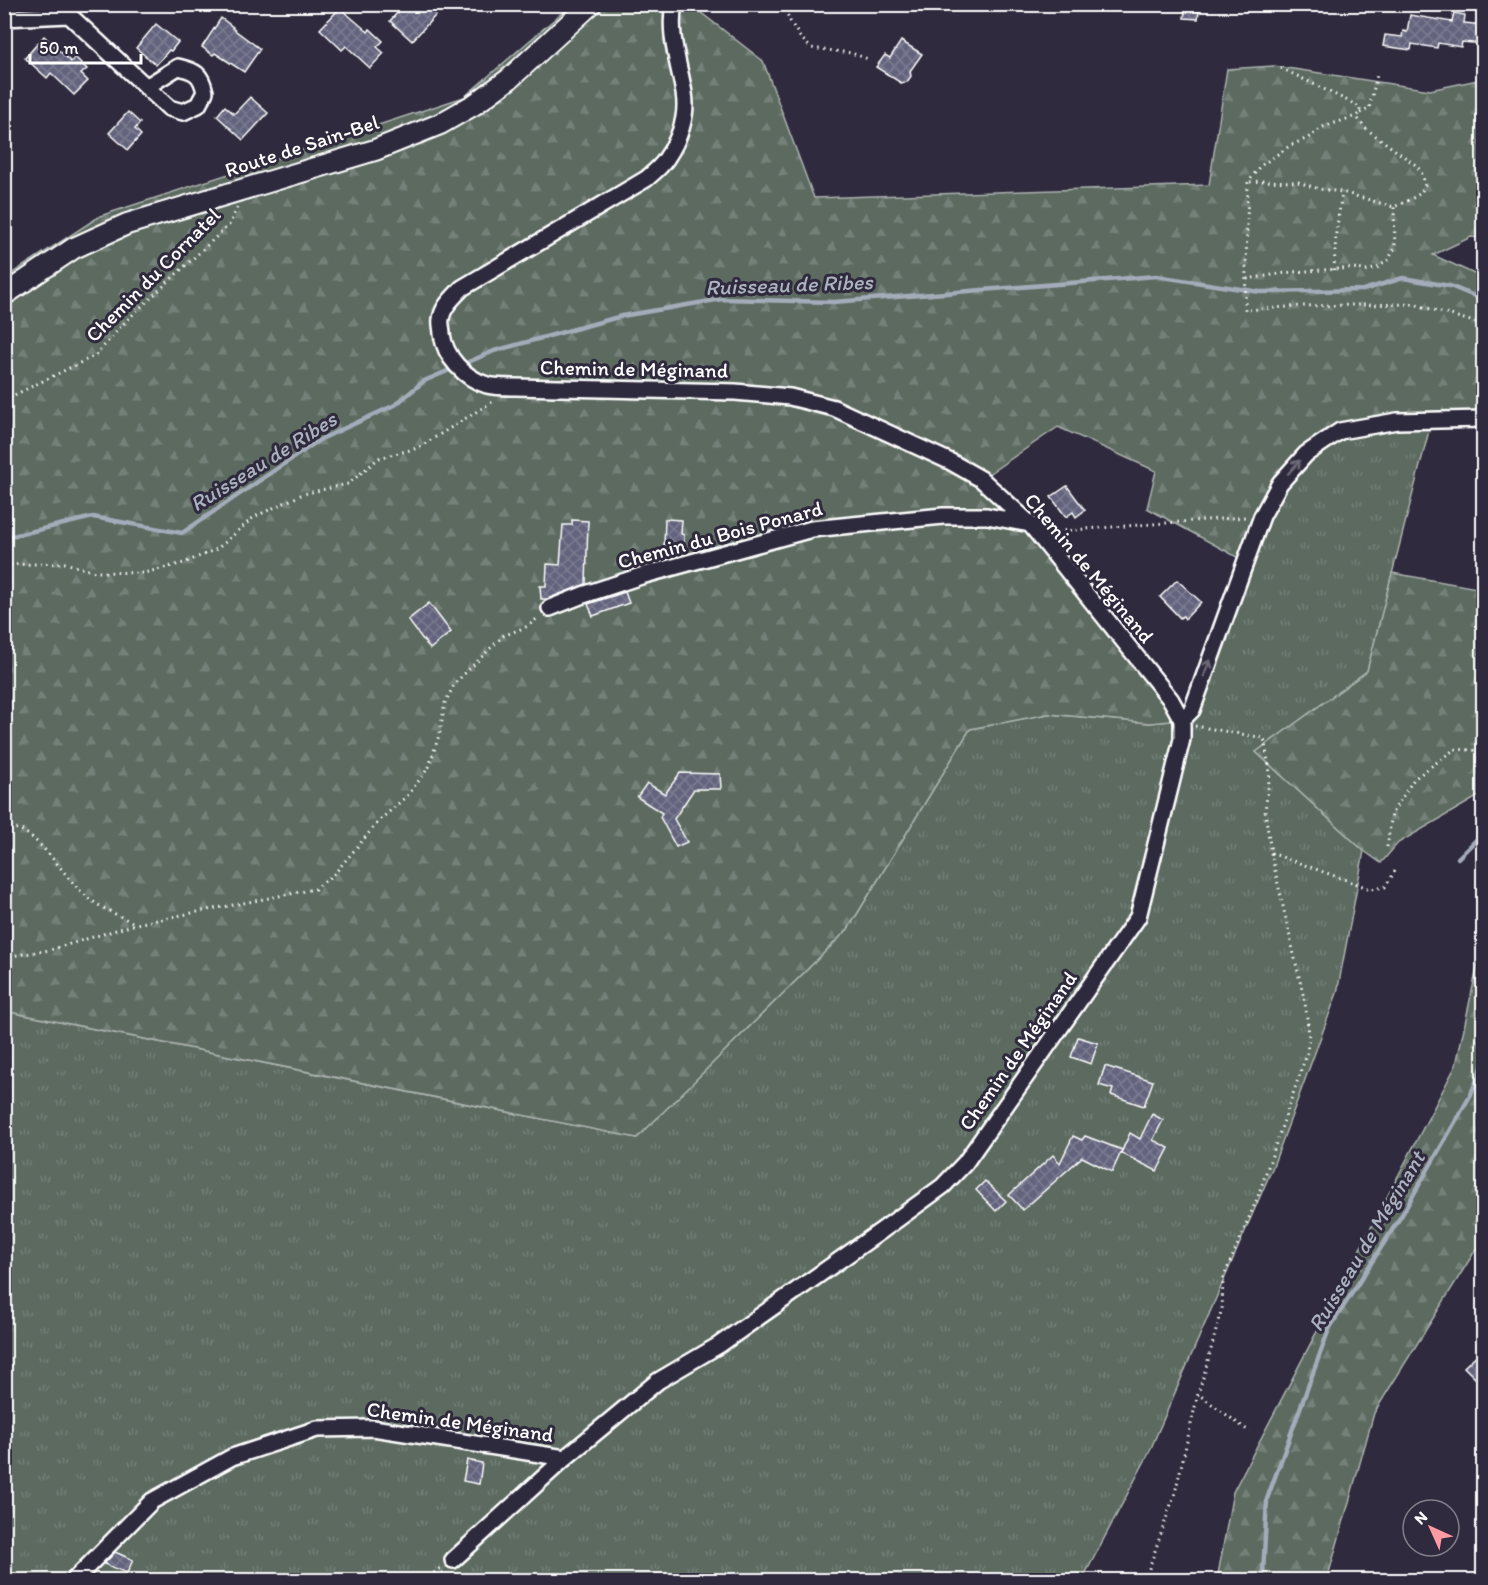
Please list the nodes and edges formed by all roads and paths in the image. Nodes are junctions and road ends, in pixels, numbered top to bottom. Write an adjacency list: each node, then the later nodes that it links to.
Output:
1 (591, 4): 13 (main road, Route de Sain-Bel)
2 (674, 4): 20 (street, Chemin de Méginand)
3 (783, 4): 6 (path)
4 (68, 10): 5 (street); 9 (street)
5 (4, 18)
6 (868, 59)
7 (1281, 68): 10 (path)
8 (1377, 75): 10 (path)
9 (146, 87)
10 (1360, 113): 11 (path)
11 (1356, 116): 12 (path); 15 (path)
12 (1248, 183): 14 (path); 17 (path)
13 (245, 190): 18 (main road, Route de Sain-Bel); 21 (path, Chemin du Cornatel)
14 (1342, 192): 15 (path); 16 (path)
15 (1394, 207): 16 (path)
16 (1334, 270): 17 (path)
17 (1247, 282): 19 (path)
18 (4, 295)
19 (1484, 325)
20 (515, 387): 24 (street, Chemin de Méginand); 25 (path)
21 (4, 400)
22 (1484, 419): 23 (street, one-way to 22)
23 (1262, 516): 24 (path); 27 (street, one-way to 23)
24 (1030, 524): 26 (street, Chemin du Bois Ponard); 27 (street, Chemin de Méginand)
25 (4, 565)
26 (550, 608): 33 (path)
27 (1182, 720): 31 (path); 37 (street, Chemin de Méginand)
28 (1484, 751): 30 (path)
29 (4, 830): 33 (path)
30 (1387, 847)
31 (1271, 853): 32 (path); 35 (path)
32 (1395, 871)
33 (135, 924): 34 (path)
34 (4, 957)
35 (1198, 1394): 36 (path); 41 (path)
36 (1250, 1432)
37 (565, 1458): 38 (street, Chemin de Méginand); 39 (street, Chemin de Méginand)
38 (453, 1560): 40 (path)
39 (74, 1581)
40 (424, 1581)
41 (1145, 1581)

